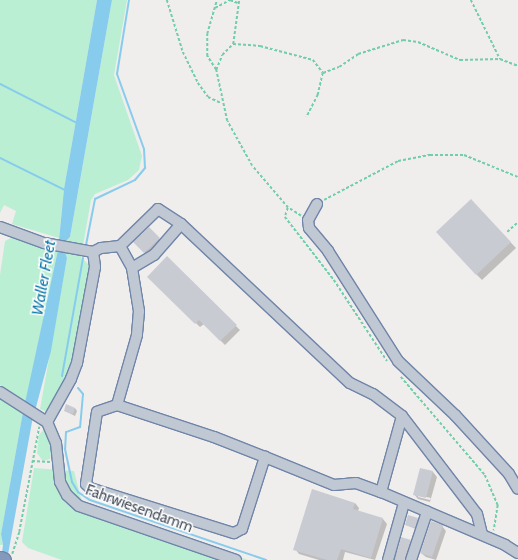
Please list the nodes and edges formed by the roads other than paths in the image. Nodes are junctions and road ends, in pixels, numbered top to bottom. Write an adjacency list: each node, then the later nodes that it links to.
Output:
1 (316, 204): 12 (street)
2 (182, 224): 4 (street); 6 (street); 9 (street)
3 (0, 226): 5 (street)
4 (120, 246): 5 (street); 6 (street)
5 (93, 252): 10 (street)
6 (132, 268): 8 (street)
7 (0, 392): 10 (street)
8 (117, 405): 11 (street); 11 (street)
9 (402, 416): 13 (street); 16 (street)
10 (43, 418): 20 (street, Fahrwiesendamm)
11 (265, 457): 13 (street)
12 (518, 489)
13 (381, 492): 14 (street)
14 (404, 503): 15 (street); 21 (street)
15 (428, 512): 16 (street); 22 (street)
16 (482, 534): 17 (street)
17 (518, 553)
18 (0, 559): 19 (highway)
19 (3, 560)
20 (236, 560)
21 (388, 560)
22 (411, 560)

